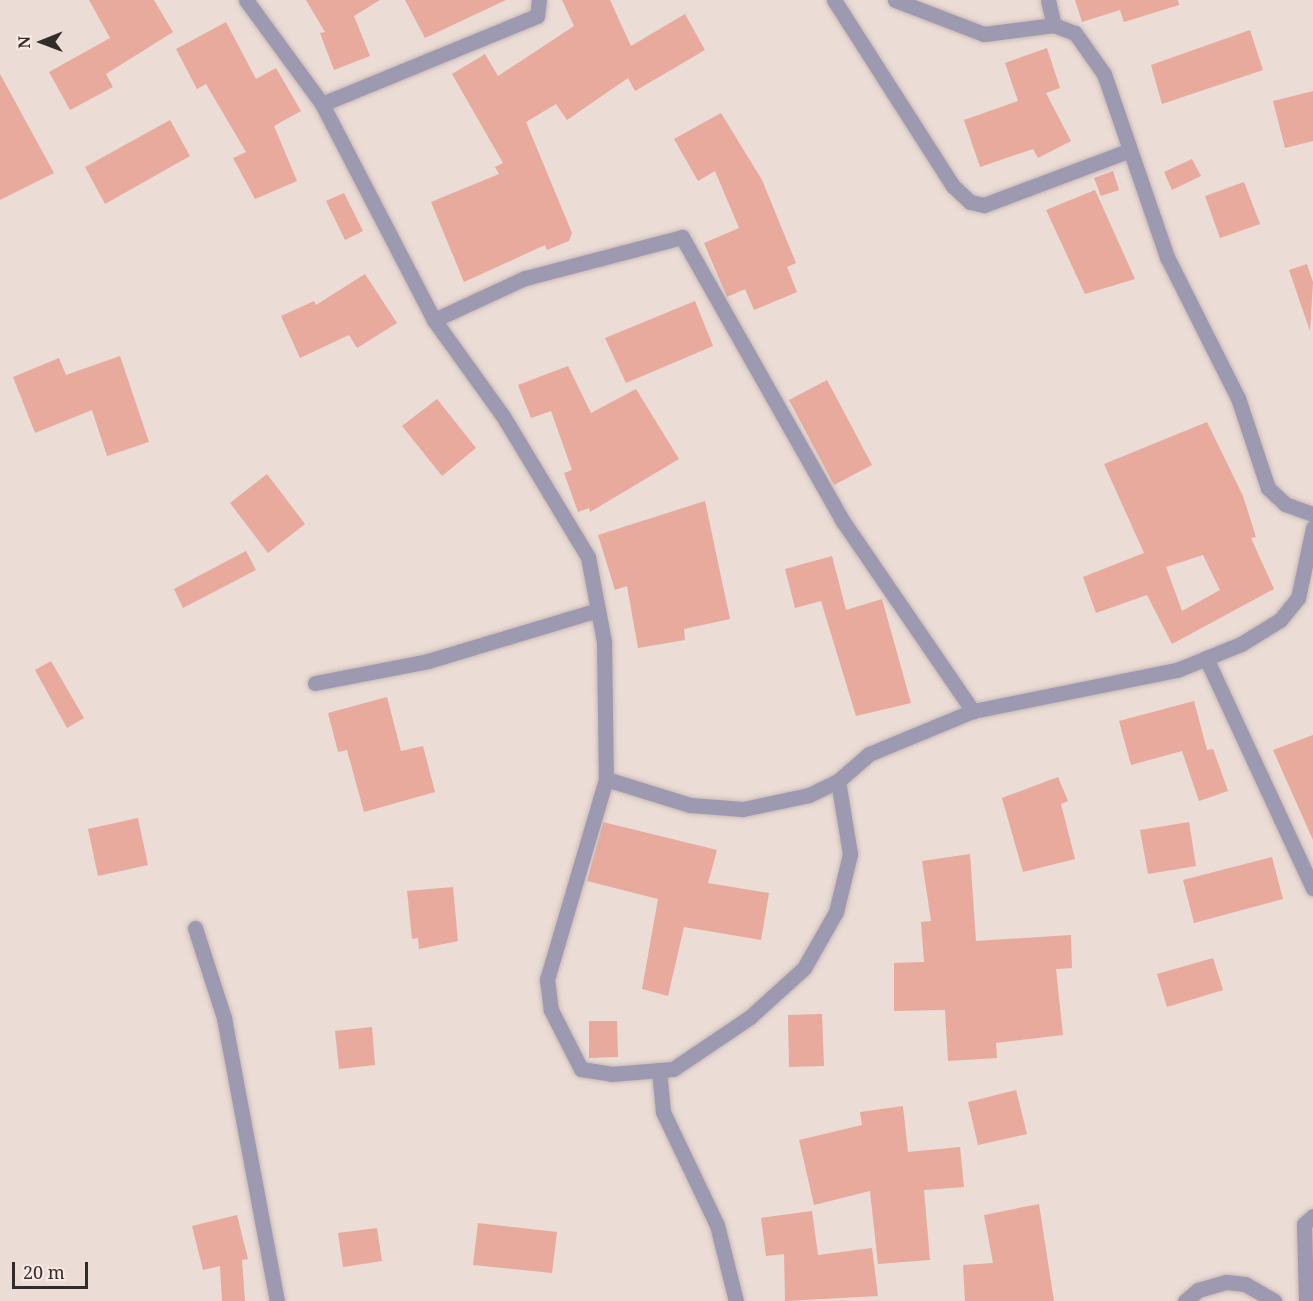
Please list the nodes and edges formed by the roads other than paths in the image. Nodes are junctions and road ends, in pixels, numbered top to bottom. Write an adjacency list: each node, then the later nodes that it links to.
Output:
1 (246, 0): 7 (street)
2 (539, 0): 7 (street)
3 (834, 0): 8 (street)
4 (895, 0): 6 (street)
5 (1047, 0): 6 (street)
6 (1054, 25): 8 (street)
7 (322, 104): 9 (street)
8 (1128, 151): 10 (street)
9 (434, 320): 12 (street); 15 (street)
10 (1313, 514)
11 (1313, 528): 13 (street)
12 (598, 610): 14 (street); 16 (street)
13 (1206, 658): 15 (street); 18 (street)
14 (315, 683)
15 (973, 711): 17 (street)
16 (606, 779): 17 (street); 20 (street)
17 (838, 781): 20 (street)
18 (1313, 888)
19 (195, 928): 22 (street)
20 (659, 1070): 23 (street)
21 (1313, 1216): 26 (street)
22 (277, 1301)
23 (736, 1301)
24 (1185, 1301): 25 (street)
25 (1274, 1301)
26 (1306, 1301)

